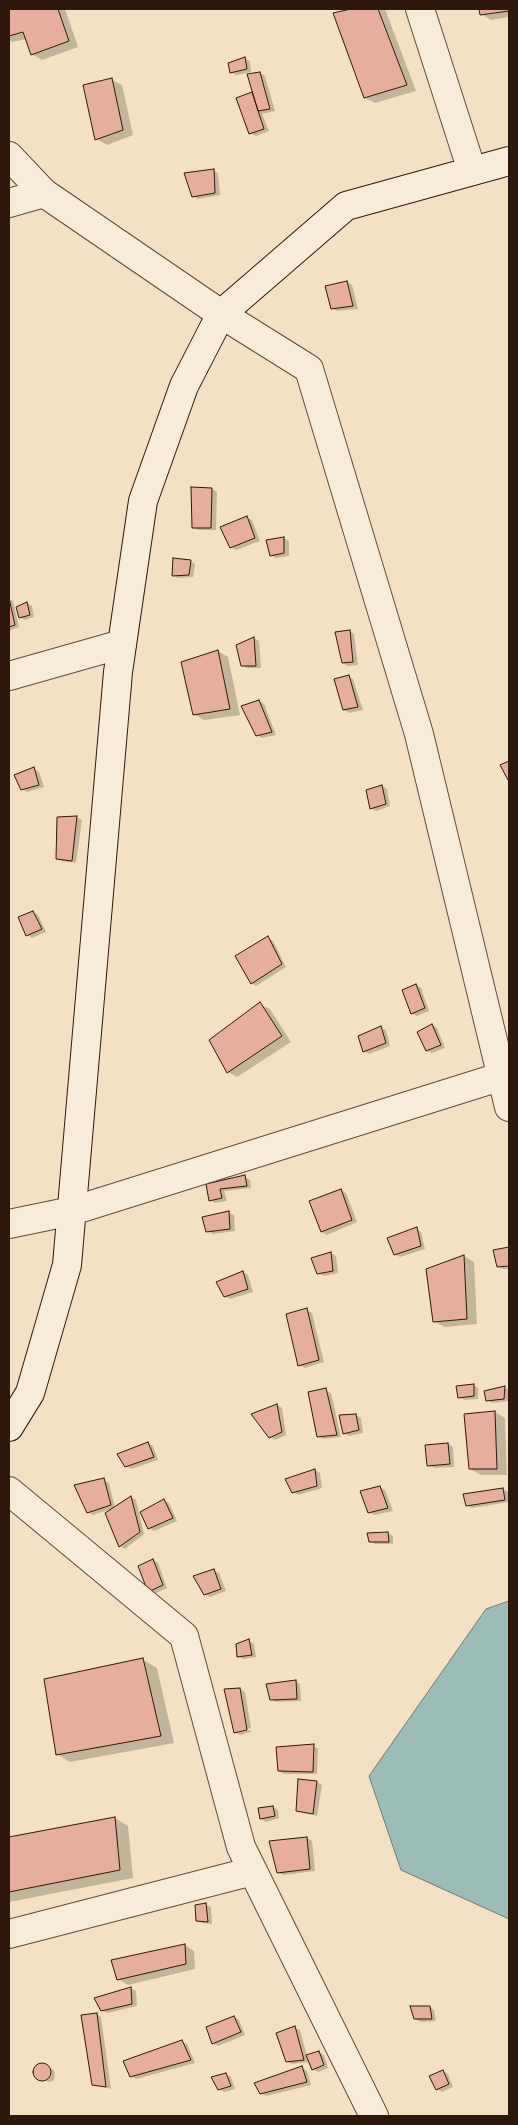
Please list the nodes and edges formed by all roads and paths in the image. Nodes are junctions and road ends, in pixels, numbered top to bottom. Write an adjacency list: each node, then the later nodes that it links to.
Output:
1 (420, 9): 4 (street)
2 (9, 156): 5 (street)
3 (509, 161): 4 (street)
4 (472, 171): 7 (street)
5 (44, 193): 6 (street); 7 (street)
6 (9, 203)
7 (221, 314): 8 (street); 10 (street)
8 (122, 644): 9 (street); 12 (street)
9 (9, 676)
10 (505, 1076): 11 (street); 12 (street)
11 (509, 1108)
12 (72, 1211): 13 (street); 14 (street)
13 (9, 1224)
14 (9, 1427)
15 (9, 1491): 16 (street)
16 (253, 1871): 17 (street); 18 (street)
17 (9, 1934)
18 (374, 2116)

